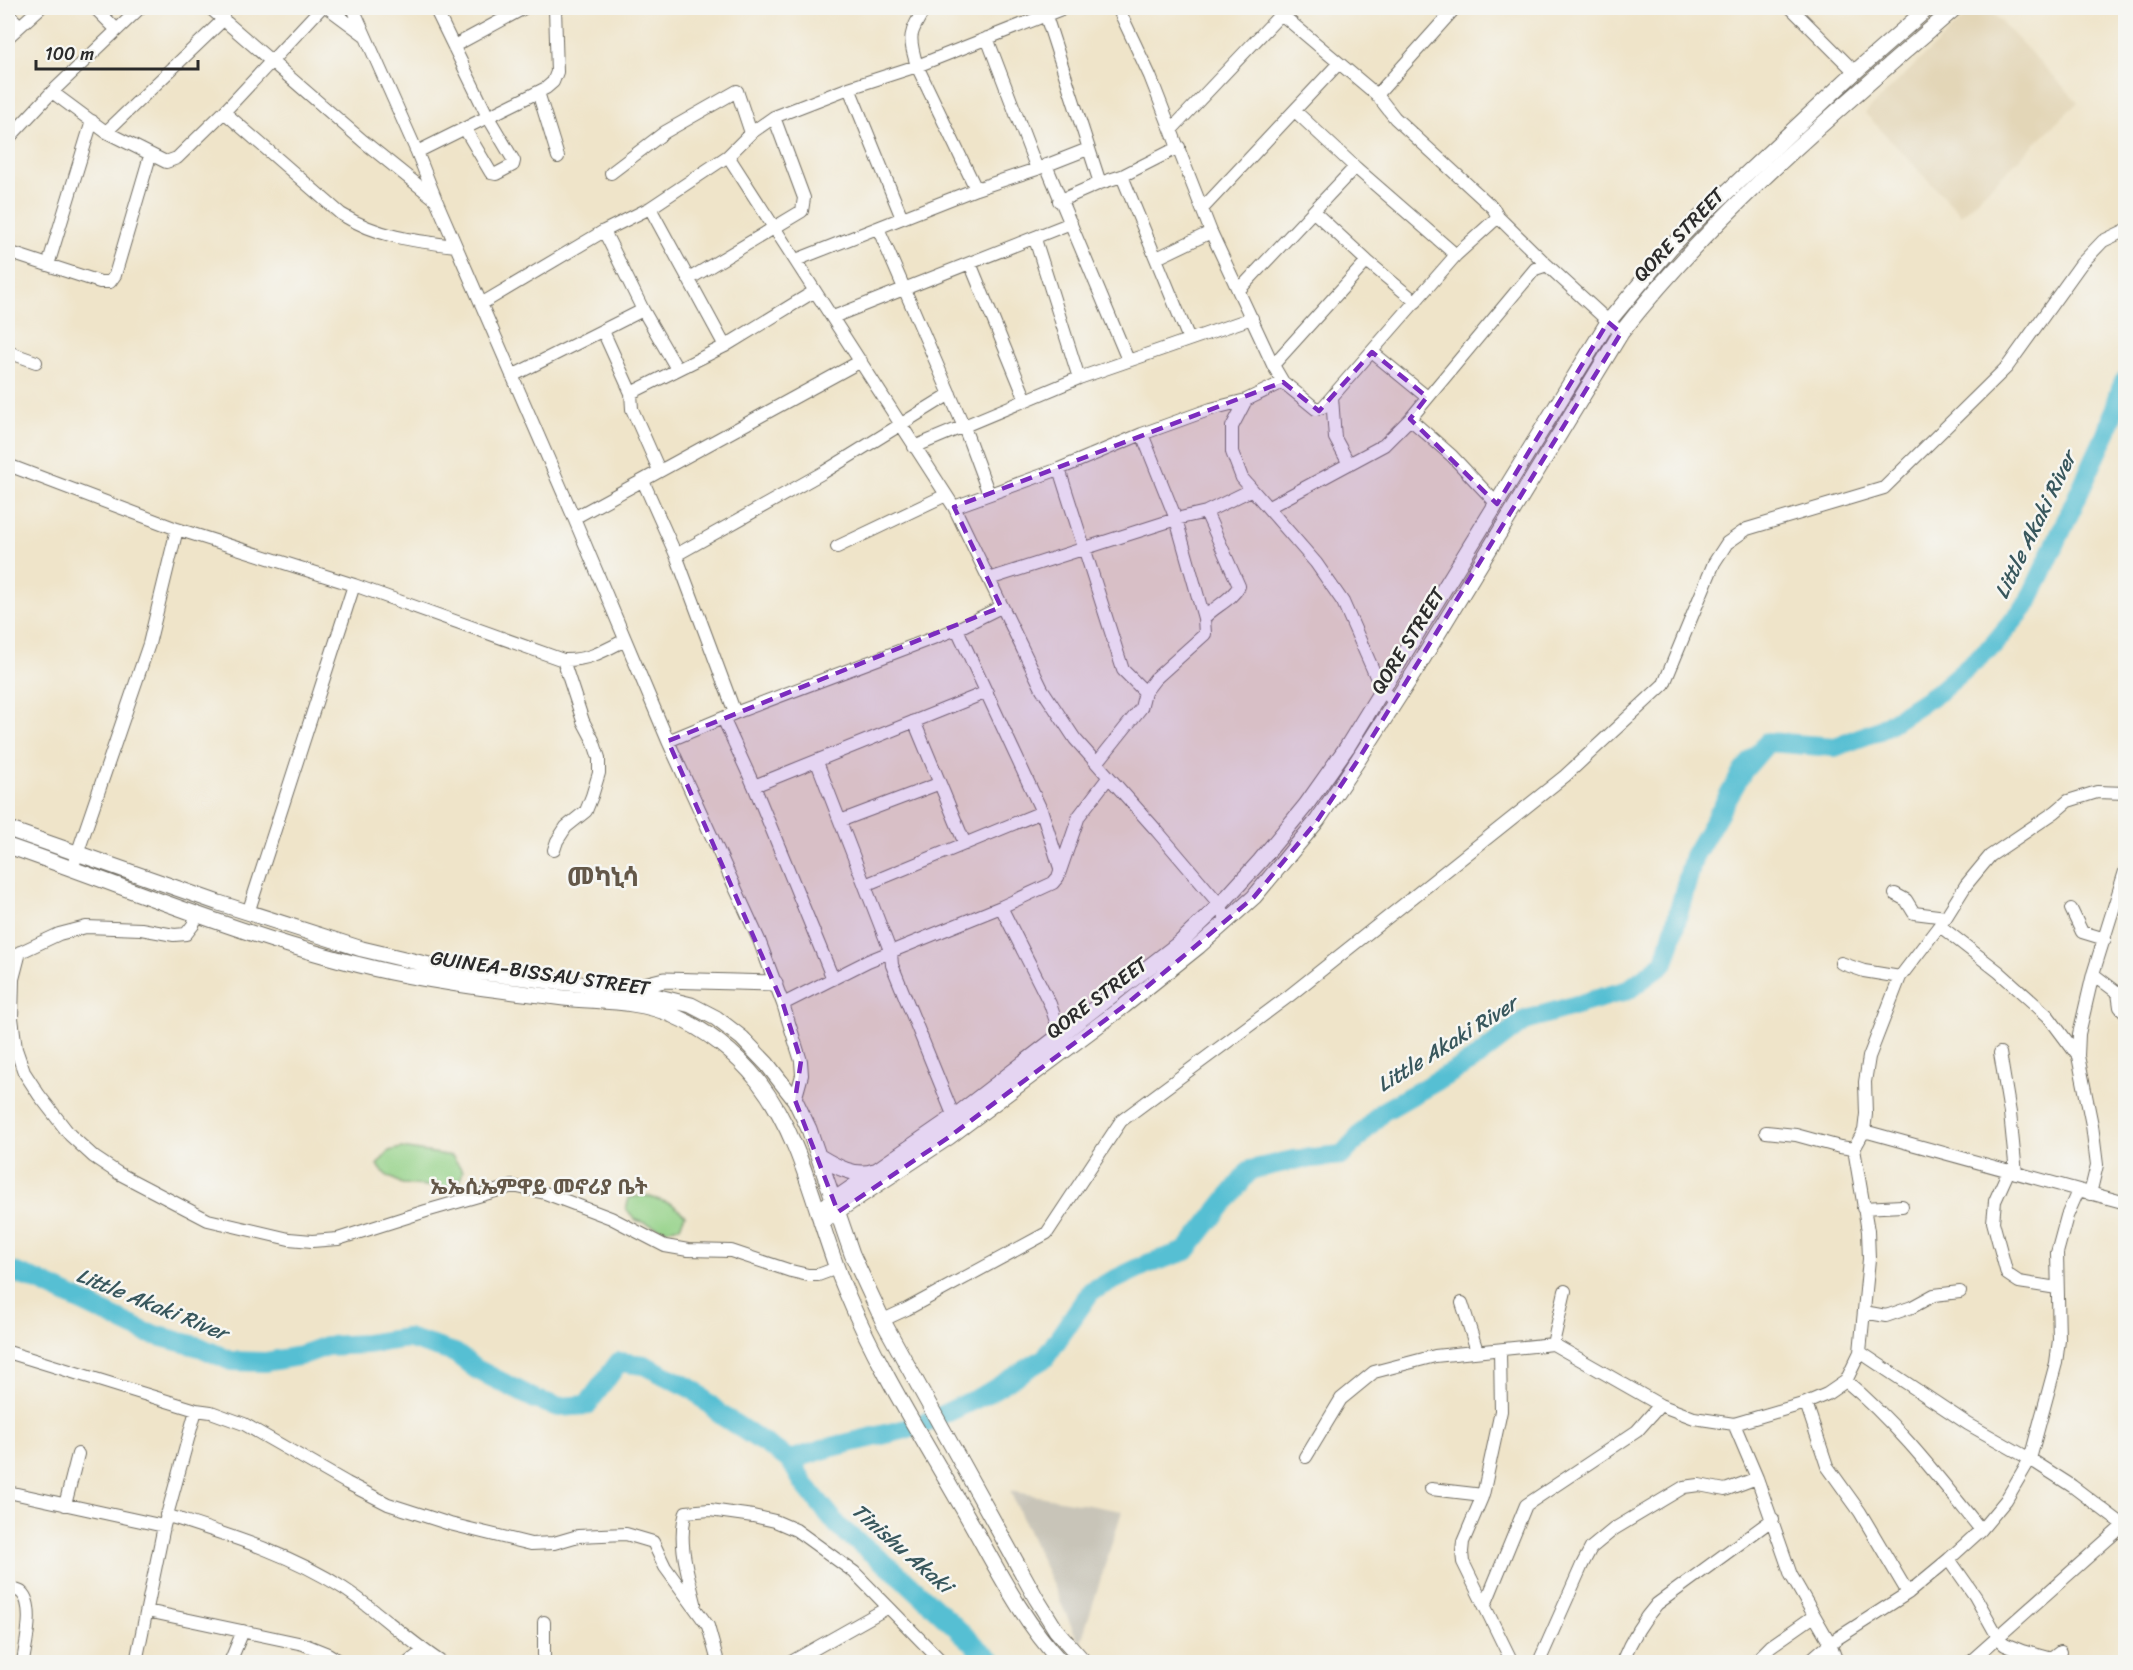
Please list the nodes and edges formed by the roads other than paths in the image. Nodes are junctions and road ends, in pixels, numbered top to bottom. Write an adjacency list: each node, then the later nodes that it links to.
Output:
1 (40, 8): 22 (street)
2 (95, 8): 23 (street)
3 (140, 8): 23 (street)
4 (210, 8): 21 (street)
5 (321, 8): 28 (street)
6 (328, 8): 24 (street)
7 (353, 8): 24 (street)
8 (435, 8): 27 (street)
9 (524, 8): 27 (street)
10 (555, 8): 34 (street)
11 (925, 8): 30 (street)
12 (1064, 8): 20 (street)
13 (1119, 8): 42 (street)
14 (1455, 8): 35 (street)
15 (1791, 8): 31 (street)
16 (1928, 8): 31 (main road, QORE STREET)
17 (1955, 8): 92 (main road, QORE STREET)
18 (1282, 11): 29 (street); 42 (street)
19 (8, 14): 22 (street)
20 (1046, 16): 26 (street); 47 (street)
21 (224, 20): 28 (street); 43 (street)
22 (20, 26): 25 (street)
23 (117, 30): 33 (street)
24 (365, 35): 48 (street)
25 (8, 38)
26 (987, 38): 30 (street); 52 (street)
27 (454, 46): 38 (street)
28 (270, 60): 37 (street); 58 (street)
29 (1339, 63): 35 (street); 36 (street)
30 (917, 66): 32 (street); 57 (street)
31 (1855, 72): 90 (main road, QORE STREET)
32 (849, 88): 39 (street); 64 (street)
33 (52, 92): 40 (street); 45 (street)
34 (538, 92): 38 (street); 51 (street)
35 (1377, 95): 63 (street)
36 (1295, 111): 53 (street); 61 (street)
37 (224, 112): 49 (street); 72 (street)
38 (488, 117): 41 (street); 41 (street)
39 (774, 117): 44 (street); 66 (street)
40 (92, 121): 43 (street); 79 (street)
41 (465, 129): 48 (street)
42 (1171, 130): 46 (street)
43 (106, 132): 49 (street)
44 (751, 133): 50 (street); 54 (street)
45 (8, 139)
46 (1179, 147): 55 (street); 61 (street)
47 (1088, 149): 52 (street); 56 (street)
48 (417, 152): 58 (street)
49 (150, 156): 79 (street)
50 (728, 156): 60 (street); 66 (street)
51 (558, 157)
52 (1041, 167): 57 (street); 59 (street)
53 (1355, 167): 62 (street); 74 (street)
54 (611, 173)
55 (1122, 176): 56 (street); 75 (street)
56 (1100, 183): 59 (street)
57 (976, 189): 64 (street)
58 (435, 200): 72 (street)
59 (1059, 201): 65 (street)
60 (650, 208): 69 (street); 81 (street)
61 (1203, 208): 70 (street)
62 (1314, 212): 77 (street); 83 (street)
63 (1498, 217): 74 (street); 80 (street)
64 (902, 218): 67 (street)
65 (1071, 224): 71 (street); 97 (street)
66 (774, 228): 76 (street); 81 (street)
67 (878, 228): 76 (street); 82 (street)
68 (2126, 230): 213 (street)
69 (604, 231): 86 (street); 87 (street)
70 (1211, 232): 75 (street); 83 (street)
71 (1035, 239): 78 (street); 103 (street)
72 (456, 246): 86 (street)
73 (8, 252): 79 (street)
74 (1456, 255): 85 (street)
75 (1157, 258): 93 (street)
76 (795, 260): 84 (street)
77 (1367, 261): 85 (street); 100 (street)
78 (970, 263): 82 (street); 109 (street)
79 (48, 265)
80 (1547, 265): 90 (street); 108 (street)
81 (689, 279): 94 (street)
82 (905, 289): 88 (street); 106 (street)
83 (1239, 290): 89 (street)
84 (815, 291): 88 (street); 94 (street)
85 (1416, 302): 96 (street)
86 (481, 304): 102 (street)
87 (642, 310): 91 (street); 101 (street)
88 (833, 316): 98 (street)
89 (1252, 318): 93 (street); 100 (street)
90 (1608, 322): 92 (street); 124 (main road, QORE STREET)
91 (603, 331): 102 (street); 105 (street)
92 (1621, 333): 144 (main road, QORE STREET)
93 (1189, 339): 97 (street)
94 (725, 346): 101 (street)
95 (8, 352): 99 (street)
96 (1371, 352): 107 (street); 108 (street)
97 (1128, 360): 103 (street)
98 (861, 361): 112 (street); 119 (street)
99 (36, 362)
100 (1273, 365): 104 (street)
101 (677, 369): 105 (street)
102 (512, 376): 128 (street)
103 (1079, 378): 109 (street)
104 (1283, 382): 107 (street); 110 (street)
105 (631, 393): 119 (street)
106 (950, 394): 112 (street); 113 (street)
107 (1332, 397): 116 (street)
108 (1427, 397): 111 (street)
109 (1026, 400): 113 (street)
110 (1246, 400): 114 (street); 121 (street)
111 (1410, 419): 116 (street); 124 (street)
112 (900, 423): 115 (street); 133 (street)
113 (964, 427): 115 (street); 122 (street)
114 (1143, 434): 118 (street); 129 (street)
115 (914, 447): 123 (street)
116 (1349, 464): 126 (street)
117 (8, 465): 130 (street)
118 (1059, 469): 122 (street); 132 (street)
119 (659, 470): 120 (street)
120 (643, 481): 128 (street); 133 (street)
121 (1251, 490): 126 (street); 127 (street)
122 (989, 494): 125 (street)
123 (946, 495): 125 (street); 131 (street)
124 (1497, 504): 141 (main road, QORE STREET)
125 (954, 507): 134 (street)
126 (1269, 507): 141 (street)
127 (1206, 512): 129 (street); 137 (street)
128 (574, 518): 139 (street)
129 (1176, 519): 132 (street); 137 (street)
130 (177, 529): 135 (street); 161 (street)
131 (837, 547)
132 (1084, 549): 134 (street); 143 (street)
133 (676, 555): 145 (street)
134 (989, 579): 136 (street)
135 (354, 585): 140 (street); 170 (street)
136 (1001, 607): 138 (street); 150 (street)
137 (1204, 618): 143 (street)
138 (957, 629): 142 (street); 145 (street)
139 (625, 640): 140 (street); 148 (street)
140 (563, 660): 160 (street)
141 (1382, 690): 144 (street); 167 (main road, QORE STREET)
142 (987, 692): 147 (street); 155 (street)
143 (1145, 692): 150 (street)
144 (1395, 702): 172 (main road, QORE STREET)
145 (735, 713): 146 (street)
146 (723, 718): 148 (street); 153 (street)
147 (914, 721): 149 (street); 152 (street)
148 (668, 741): 183 (street)
149 (817, 762): 153 (street); 156 (street)
150 (1097, 763): 151 (street)
151 (1108, 778): 162 (street); 167 (street)
152 (938, 784): 156 (street); 158 (street)
153 (754, 786): 182 (street)
154 (2126, 794): 173 (street)
155 (1042, 812): 158 (street); 162 (street)
156 (840, 821): 165 (street)
157 (8, 829): 161 (main road)
158 (965, 844): 165 (street)
159 (8, 846): 164 (main road, GUINEA-BISSAU STREET)
160 (554, 850)
161 (77, 853): 164 (street); 170 (main road)
162 (1060, 868): 168 (street)
163 (2126, 868): 174 (street)
164 (72, 869): 171 (main road, GUINEA-BISSAU STREET)
165 (865, 885): 177 (street)
166 (1895, 894): 173 (street)
167 (1220, 905): 172 (street); 188 (main road, QORE STREET)
168 (1001, 907): 177 (street); 188 (street)
169 (2071, 909): 174 (street)
170 (248, 913): 184 (main road)
171 (197, 914): 176 (street); 205 (main road, GUINEA-BISSAU STREET)
172 (1227, 921): 199 (main road, QORE STREET)
173 (1943, 921): 181 (street); 190 (street)
174 (2105, 939): 180 (street)
175 (8, 946): 176 (street)
176 (20, 952): 178 (street); 207 (street)
177 (891, 953): 182 (street); 192 (street)
178 (8, 958)
179 (1841, 963): 181 (street)
180 (2093, 974): 185 (street); 190 (street)
181 (1900, 977): 193 (street)
182 (833, 979): 186 (street)
183 (775, 983): 184 (main road); 186 (street)
184 (627, 989): 191 (main road)
185 (2122, 992): 187 (street)
186 (783, 1004): 191 (street)
187 (2126, 1013)
188 (1060, 1033): 192 (main road, QORE STREET)
189 (2000, 1053): 198 (street)
190 (2078, 1056): 200 (street)
191 (795, 1100): 196 (main road)
192 (954, 1117): 197 (main road, QORE STREET)
193 (1864, 1131): 195 (street); 198 (street)
194 (1766, 1132): 195 (street)
195 (1854, 1149): 204 (street)
196 (820, 1157): 197 (main road); 202 (main road)
197 (880, 1169): 202 (main road, QORE STREET)
198 (2013, 1172): 200 (street); 208 (street)
199 (870, 1190): 202 (main road, QORE STREET); 206 (main road)
200 (2084, 1192): 201 (street); 208 (street)
201 (2126, 1203)
202 (836, 1206): 205 (main road, QORE STREET); 206 (main road)
203 (1902, 1206): 204 (street)
204 (1863, 1208): 212 (street)
205 (820, 1217): 207 (main road, GUINEA-BISSAU STREET)
206 (847, 1238): 213 (main road)
207 (837, 1268): 260 (main road, GUINEA-BISSAU STREET)
208 (2058, 1288): 226 (street)
209 (1565, 1291): 214 (street)
210 (1960, 1292): 212 (street)
211 (1462, 1303): 215 (street)
212 (1864, 1312): 218 (street)
213 (883, 1320): 261 (main road)
214 (1553, 1344): 216 (street); 221 (street)
215 (1477, 1351): 216 (street); 225 (street)
216 (1500, 1351): 230 (street)
217 (8, 1352): 222 (street)
218 (1860, 1352): 219 (street); 226 (street)
219 (1846, 1381): 220 (street); 235 (street)
220 (1806, 1403): 223 (street); 238 (street)
221 (1660, 1405): 223 (street); 239 (street)
222 (196, 1410): 233 (street); 240 (street)
223 (1734, 1425): 227 (street)
224 (78, 1454): 231 (street)
225 (1306, 1457)
226 (2030, 1459): 234 (street); 235 (street)
227 (1757, 1478): 232 (street); 263 (street)
228 (1431, 1489): 230 (street)
229 (8, 1492): 231 (street)
230 (1483, 1495): 239 (street)
231 (65, 1505): 233 (street)
232 (1773, 1519): 243 (street); 264 (street)
233 (165, 1521): 242 (street); 248 (street)
234 (2125, 1525): 246 (street)
235 (1981, 1530): 236 (street)
236 (1949, 1559): 238 (street); 246 (street)
237 (8, 1588): 250 (street)
238 (1908, 1593): 247 (street)
239 (1485, 1605): 262 (street)
240 (696, 1608): 241 (street); 257 (street)
241 (887, 1608): 258 (street); 259 (street)
242 (147, 1611): 245 (street); 251 (street)
243 (1815, 1616): 247 (street); 265 (street)
244 (544, 1622): 256 (street)
245 (243, 1631): 252 (street); 253 (street)
246 (1999, 1639): 249 (street); 268 (street)
247 (1830, 1643): 266 (street); 267 (street)
248 (423, 1651): 254 (street); 255 (street)
249 (2060, 1652)
250 (23, 1662)
251 (136, 1662)
252 (230, 1662)
253 (341, 1662)
254 (409, 1662)
255 (441, 1662)
256 (544, 1662)
257 (718, 1662)
258 (791, 1662)
259 (942, 1662)
260 (1061, 1662)
261 (1084, 1662)
262 (1512, 1662)
263 (1539, 1662)
264 (1623, 1662)
265 (1755, 1662)
266 (1808, 1662)
267 (1838, 1662)
268 (1970, 1662)

